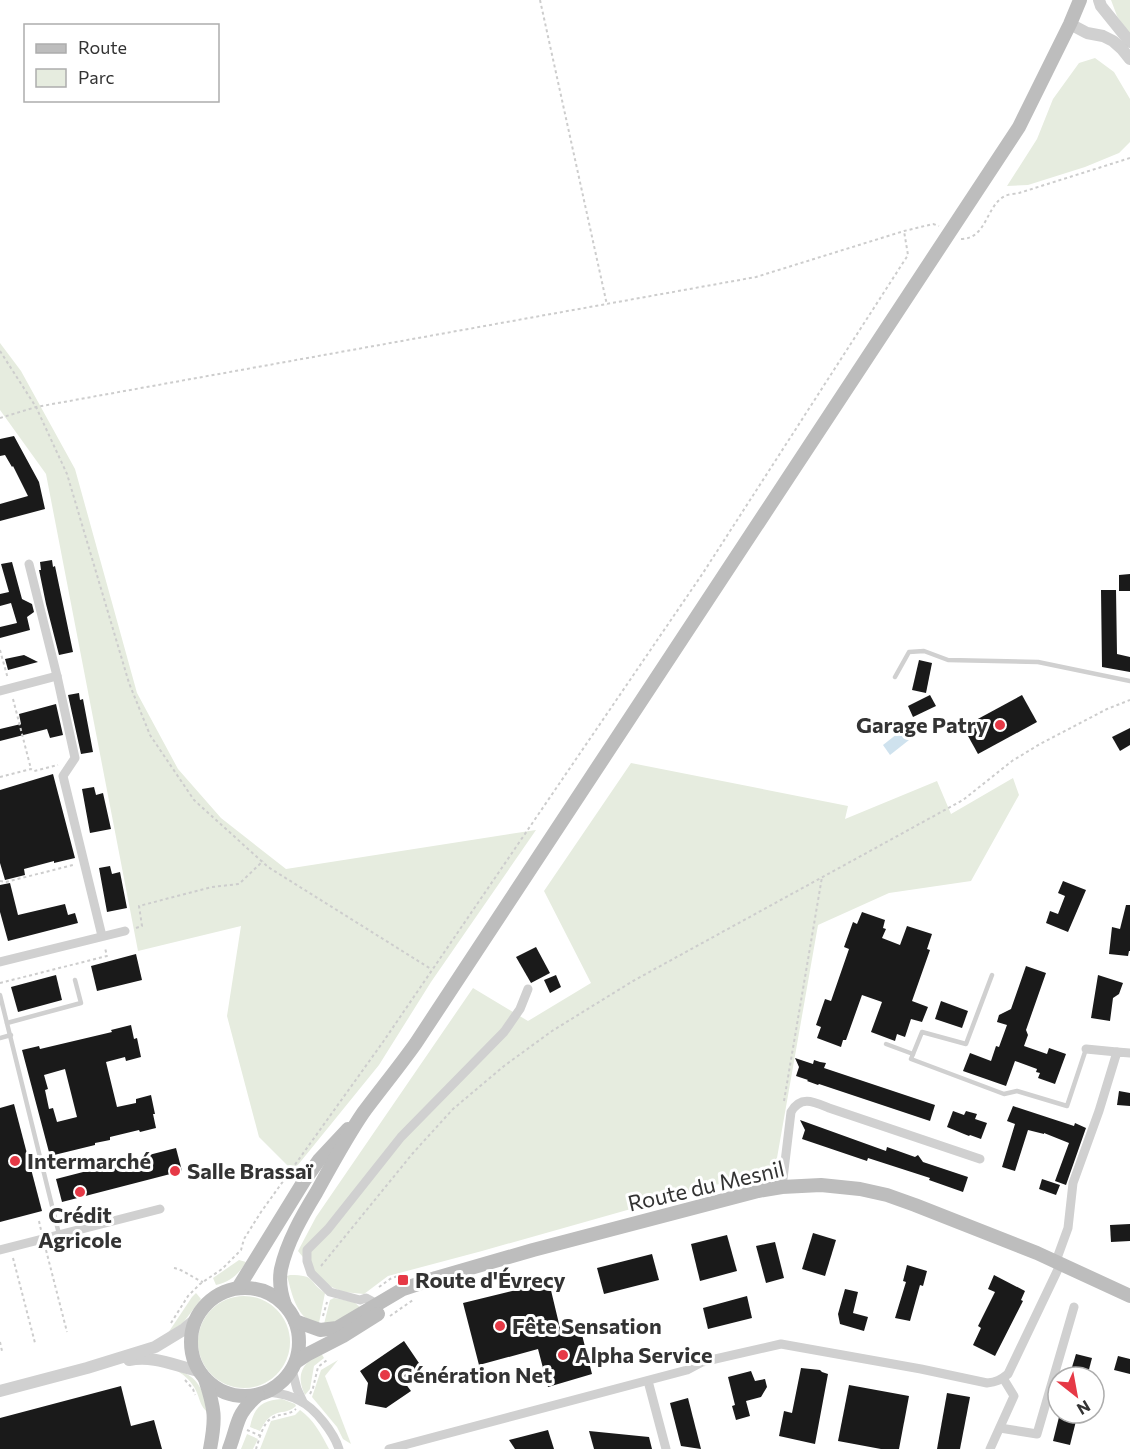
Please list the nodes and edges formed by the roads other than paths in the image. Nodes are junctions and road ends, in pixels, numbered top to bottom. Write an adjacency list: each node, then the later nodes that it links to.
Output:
1 (1080, 0): 3 (main road)
2 (1099, 0): 4 (street)
3 (1070, 24): 5 (street); 26 (main road)
4 (1130, 42)
5 (1130, 59)
6 (29, 564): 7 (street)
7 (57, 676): 10 (street); 12 (street)
8 (894, 677): 9 (lane)
9 (1130, 681)
10 (0, 691)
11 (125, 931): 12 (street)
12 (102, 936): 13 (street)
13 (0, 962)
14 (992, 975): 25 (lane)
15 (75, 980): 18 (lane)
16 (528, 989): 37 (street)
17 (0, 995): 18 (lane)
18 (8, 1023): 19 (lane)
19 (11, 1035): 20 (lane); 30 (lane)
20 (0, 1038)
21 (886, 1044): 25 (lane)
22 (1086, 1049): 23 (street); 25 (lane)
23 (1117, 1052): 24 (street); 32 (street)
24 (1130, 1053)
25 (913, 1054)
26 (362, 1115): 33 (main road); 35 (main road)
27 (980, 1159): 28 (street)
28 (782, 1187): 32 (main road, Route du Mesnil); 37 (main road, Route du Mesnil)
29 (160, 1209): 30 (street)
30 (60, 1235): 31 (street)
31 (0, 1250)
32 (1059, 1262): 34 (main road, Route du Mesnil); 43 (street)
33 (238, 1288): 35 (main road); 38 (main road)
34 (1130, 1296)
35 (285, 1305): 39 (main road)
36 (1074, 1307): 48 (street)
37 (379, 1308): 39 (main road, Route du Mesnil); 40 (main road, Route du Mesnil)
38 (196, 1319): 41 (street); 42 (main road)
39 (295, 1321): 40 (main road)
40 (294, 1366): 46 (main road); 47 (street)
41 (87, 1368): 42 (street); 45 (street)
42 (202, 1375): 46 (main road); 49 (main road)
43 (1003, 1378): 44 (street); 48 (street)
44 (648, 1381): 52 (street); 53 (street)
45 (0, 1391)
46 (263, 1393): 47 (street); 50 (main road)
47 (303, 1401): 51 (street)
48 (1000, 1428): 54 (street)
49 (210, 1449)
50 (229, 1449)
51 (339, 1449)
52 (389, 1449)
53 (666, 1449)
54 (990, 1449)

